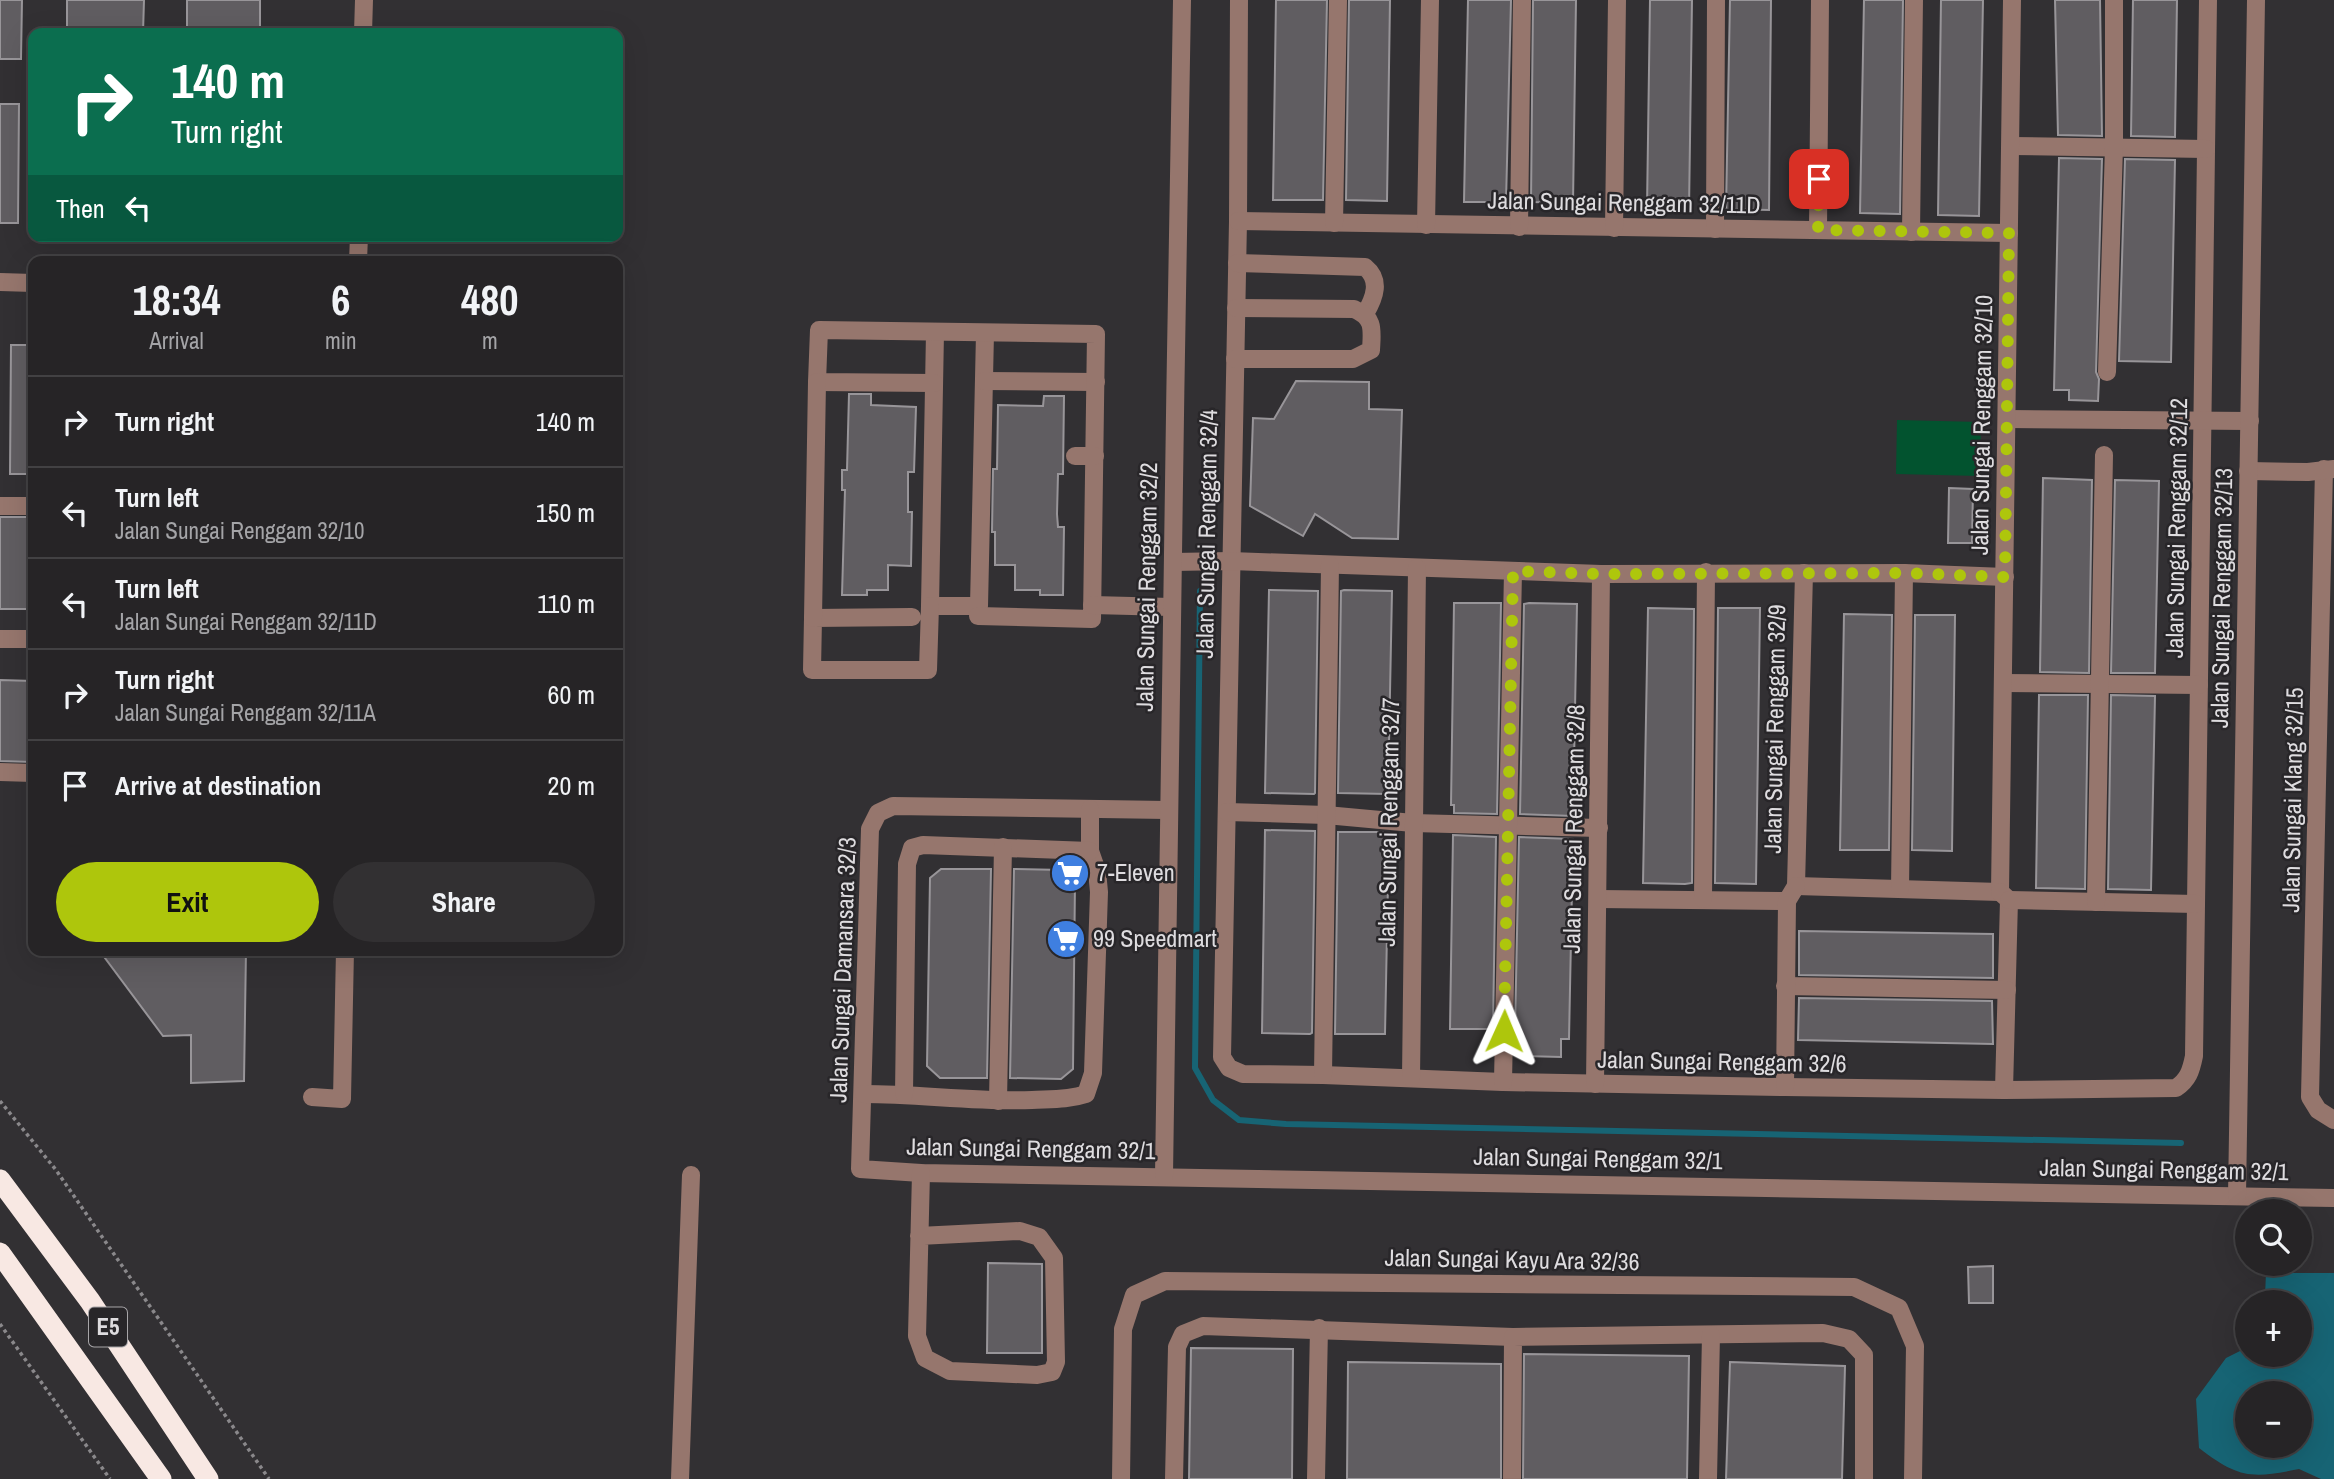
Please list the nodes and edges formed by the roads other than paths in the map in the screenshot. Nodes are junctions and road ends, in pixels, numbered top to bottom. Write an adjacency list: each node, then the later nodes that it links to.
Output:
1 (364, 0): 15 (street)
2 (1182, 0): 52 (street, Jalan Sungai Renggam 32/2)
3 (1239, 0): 19 (street, Jalan Sungai Renggam 32/4)
4 (1338, 0): 20 (street)
5 (1430, 0): 21 (street)
6 (1522, 0): 22 (street)
7 (1617, 0): 23 (street)
8 (1716, 0): 24 (street)
9 (1820, 0): 25 (street)
10 (1914, 0): 26 (street)
11 (2012, 0): 16 (street, Jalan Sungai Renggam 32/10)
12 (2114, 0): 17 (street)
13 (2208, 0): 18 (street, Jalan Sungai Renggam 32/12)
14 (2256, 0): 43 (street, Jalan Sungai Renggam 32/13)
15 (363, 28)
16 (2011, 146): 17 (street); 27 (street, Jalan Sungai Renggam 32/10)
17 (2114, 147): 18 (street); 36 (street)
18 (2206, 149): 42 (street, Jalan Sungai Renggam 32/12)
19 (1238, 221): 20 (street, Jalan Sungai Renggam 32/11D); 28 (street, Jalan Sungai Renggam 32/4)
20 (1334, 223): 21 (street, Jalan Sungai Renggam 32/11D)
21 (1426, 225): 22 (street, Jalan Sungai Renggam 32/11D)
22 (1518, 227): 23 (street, Jalan Sungai Renggam 32/11D)
23 (1614, 228): 24 (street, Jalan Sungai Renggam 32/11D)
24 (1715, 229): 25 (street, Jalan Sungai Renggam 32/11D)
25 (1818, 230): 26 (street, Jalan Sungai Renggam 32/11D)
26 (1911, 232): 27 (street, Jalan Sungai Renggam 32/11D)
27 (2009, 233): 41 (street, Jalan Sungai Renggam 32/10)
28 (1237, 263): 31 (street, Jalan Sungai Renggam 32/4); 32 (street)
29 (0, 282): 30 (street)
30 (28, 283)
31 (1236, 308): 32 (street); 35 (street, Jalan Sungai Renggam 32/4)
32 (1365, 313): 35 (street)
33 (935, 332): 34 (street); 38 (street); 40 (street)
34 (985, 332): 37 (street); 39 (street)
35 (1235, 359): 51 (street, Jalan Sungai Renggam 32/4)
36 (2107, 372)
37 (984, 381): 39 (street); 62 (street)
38 (817, 382): 40 (street); 66 (street)
39 (1096, 382): 46 (street)
40 (934, 383): 62 (street)
41 (2007, 419): 42 (street); 60 (street, Jalan Sungai Renggam 32/10)
42 (2202, 421): 43 (street); 71 (street, Jalan Sungai Renggam 32/12)
43 (2249, 421): 48 (street, Jalan Sungai Renggam 32/13)
44 (2104, 455): 70 (street)
45 (1074, 456): 46 (street)
46 (1095, 456): 61 (street)
47 (2329, 469): 48 (street); 81 (street, Jalan Sungai Klang 32/15)
48 (2248, 471): 112 (street, Jalan Sungai Renggam 32/13)
49 (0, 506): 50 (street)
50 (28, 506)
51 (1231, 561): 52 (street); 53 (street); 76 (street, Jalan Sungai Renggam 32/4)
52 (1173, 562): 63 (street, Jalan Sungai Renggam 32/2)
53 (1329, 565): 54 (street); 77 (street)
54 (1417, 568): 55 (street); 78 (street, Jalan Sungai Renggam 32/7)
55 (1513, 571): 59 (street); 79 (street)
56 (1706, 572): 57 (street); 59 (street); 88 (street)
57 (1804, 573): 58 (street); 85 (street, Jalan Sungai Renggam 32/9)
58 (1904, 573): 60 (street); 84 (street)
59 (1601, 574): 80 (street, Jalan Sungai Renggam 32/8)
60 (2005, 577): 69 (street, Jalan Sungai Renggam 32/10)
61 (1092, 605): 63 (street); 64 (street)
62 (930, 606): 66 (street)
63 (1171, 607): 75 (street, Jalan Sungai Renggam 32/2)
64 (978, 616)
65 (912, 617): 66 (street)
66 (813, 618)
67 (0, 639): 68 (street)
68 (28, 639)
69 (2003, 684): 70 (street); 86 (street, Jalan Sungai Renggam 32/10)
70 (2100, 684): 71 (street); 89 (street)
71 (2199, 685): 90 (street, Jalan Sungai Renggam 32/12)
72 (0, 772): 73 (street)
73 (28, 773)
74 (1090, 809): 75 (street, Jalan Sungai Damansara 32/3); 83 (street); 102 (street, Jalan Sungai Damansara 32/3)
75 (1167, 810): 110 (street, Jalan Sungai Renggam 32/2)
76 (1227, 812): 77 (street); 95 (street, Jalan Sungai Renggam 32/4)
77 (1326, 815): 78 (street); 96 (street)
78 (1413, 822): 79 (street); 97 (street, Jalan Sungai Renggam 32/7)
79 (1510, 824): 80 (street); 98 (street)
80 (1599, 828): 87 (street, Jalan Sungai Renggam 32/8)
81 (2325, 829): 106 (street, Jalan Sungai Klang 32/15)
82 (1003, 846): 83 (street); 103 (street); 105 (street)
83 (1090, 850): 105 (street)
84 (1900, 889): 85 (street); 86 (street)
85 (1791, 894): 88 (street); 92 (street, Jalan Sungai Renggam 32/9)
86 (2004, 896): 89 (street); 93 (street, Jalan Sungai Renggam 32/10)
87 (1598, 898): 88 (street); 99 (street, Jalan Sungai Renggam 32/8)
88 (1703, 899)
89 (2096, 902): 90 (street)
90 (2196, 904): 94 (street, Jalan Sungai Renggam 32/12)
91 (345, 956): 104 (street)
92 (1785, 986): 93 (street); 100 (street, Jalan Sungai Renggam 32/9)
93 (2007, 990): 101 (street, Jalan Sungai Renggam 32/10)
94 (2194, 1056): 101 (street, Jalan Sungai Renggam 32/6)
95 (1229, 1068): 96 (street, Jalan Sungai Renggam 32/6)
96 (1324, 1074): 97 (street, Jalan Sungai Renggam 32/6)
97 (1411, 1078): 98 (street, Jalan Sungai Renggam 32/6)
98 (1503, 1082): 99 (street, Jalan Sungai Renggam 32/6)
99 (1595, 1084): 100 (street, Jalan Sungai Renggam 32/6)
100 (1785, 1087): 101 (street, Jalan Sungai Renggam 32/6)
101 (2004, 1090)
102 (864, 1094): 103 (street); 107 (street, Jalan Sungai Damansara 32/3)
103 (904, 1094): 105 (street)
104 (312, 1097)
105 (998, 1101)
106 (2334, 1120)
107 (860, 1169): 108 (street, Jalan Sungai Renggam 32/1)
108 (921, 1173): 110 (street, Jalan Sungai Renggam 32/1); 114 (street)
109 (691, 1175): 121 (street)
110 (1164, 1176): 112 (street, Jalan Sungai Renggam 32/1)
111 (0, 1180): 120 (highway, E5)
112 (2237, 1196): 113 (street, Jalan Sungai Renggam 32/1)
113 (2334, 1198)
114 (919, 1236): 114 (street)
115 (0, 1253): 119 (highway, E5)
116 (1319, 1328): 118 (street); 123 (street); 124 (street)
117 (1712, 1335): 118 (street); 126 (street); 127 (street)
118 (1513, 1336): 125 (street)
119 (161, 1479)
120 (208, 1479)
121 (680, 1479)
122 (1121, 1479): 128 (street, Jalan Sungai Kayu Ara 32/36)
123 (1174, 1479)
124 (1316, 1479)
125 (1512, 1479)
126 (1708, 1479)
127 (1864, 1479)
128 (1913, 1479)

